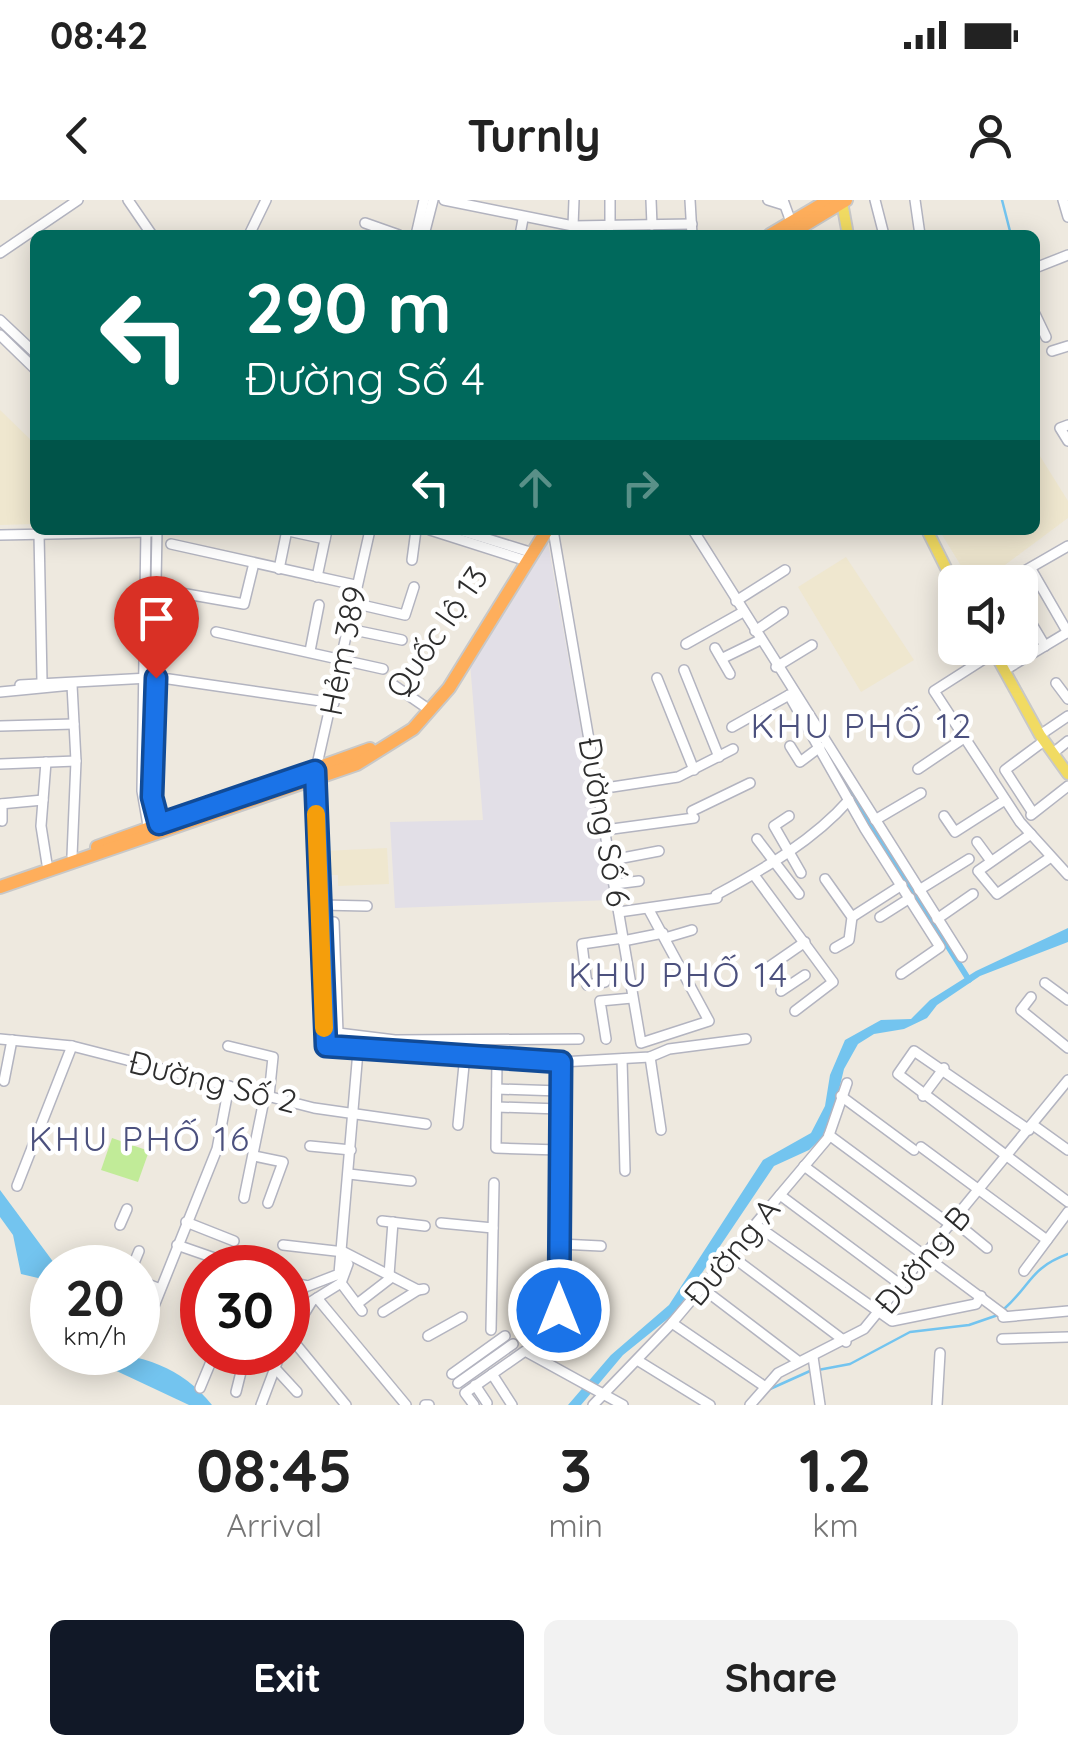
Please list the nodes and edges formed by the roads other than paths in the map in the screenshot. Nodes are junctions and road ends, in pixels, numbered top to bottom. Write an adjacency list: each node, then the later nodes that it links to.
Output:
1 (78, 200): 25 (street)
2 (128, 200): 26 (street)
3 (424, 200): 29 (street)
4 (433, 200): 30 (street)
5 (444, 200): 17 (street)
6 (574, 200): 22 (street)
7 (610, 200): 23 (street)
8 (651, 200): 21 (street)
9 (690, 200): 32 (street)
10 (768, 200): 16 (street)
11 (875, 200): 34 (street)
12 (914, 200): 35 (street)
13 (1064, 200): 18 (street)
14 (839, 201): 24 (highway); 33 (main road)
15 (261, 203): 27 (street)
16 (783, 203): 24 (street)
17 (488, 205): 19 (street)
18 (1068, 217)
19 (522, 218): 22 (street); 31 (street)
20 (365, 223): 28 (street)
21 (652, 225): 23 (street); 32 (street)
22 (573, 226): 23 (street)
23 (610, 226)
24 (789, 229)
25 (34, 230)
26 (149, 230)
27 (251, 230)
28 (385, 230)
29 (417, 230)
30 (425, 230)
31 (521, 230)
32 (692, 230)
33 (847, 230)
34 (883, 230)
35 (919, 230)
36 (30, 233): 37 (street)
37 (0, 253)
38 (1068, 255): 39 (street)
39 (1040, 266)
40 (0, 320): 44 (street)
41 (1040, 324): 43 (street)
42 (0, 335): 47 (street)
43 (1046, 337)
44 (30, 348)
45 (1060, 348): 46 (street)
46 (1068, 358)
47 (30, 364)
48 (1068, 425): 49 (street)
49 (1068, 441)
50 (30, 534): 51 (street)
51 (0, 535)
52 (40, 535): 109 (street)
53 (152, 535): 106 (street)
54 (152, 535): 105 (street)
55 (285, 535): 73 (street)
56 (326, 535): 75 (street)
57 (369, 535): 77 (street, Hẻm 389)
58 (415, 535): 69 (street)
59 (449, 535): 68 (street)
60 (473, 535): 68 (street)
61 (536, 535): 68 (highway, Quốc lộ 13)
62 (545, 535): 68 (highway, Quốc lộ 13)
63 (551, 535): 138 (street, Đường Số 6)
64 (696, 535): 80 (street)
65 (930, 535): 71 (main road)
66 (171, 544): 70 (street)
67 (1068, 548): 72 (street)
68 (527, 555): 116 (highway, Quốc lộ 13); 135 (highway, Quốc lộ 13)
69 (412, 560)
70 (254, 563): 73 (street); 79 (street)
71 (944, 565)
72 (1037, 565)
73 (278, 569): 75 (street)
74 (785, 570): 80 (street)
75 (316, 578): 77 (street)
76 (1038, 579): 87 (street)
77 (356, 585): 81 (street, Hẻm 389)
78 (414, 588): 81 (street)
79 (175, 592)
80 (736, 601): 83 (street)
81 (354, 603): 85 (street, Hẻm 389)
82 (319, 605): 95 (street)
83 (743, 612): 88 (street); 91 (street)
84 (783, 612): 88 (street)
85 (349, 629): 90 (street); 97 (street, Hẻm 389)
86 (216, 632): 95 (street)
87 (1068, 632): 93 (street)
88 (757, 635): 96 (street); 102 (street)
89 (1038, 636): 93 (street)
90 (402, 640)
91 (686, 644)
92 (812, 645): 102 (street)
93 (1044, 646): 103 (street)
94 (716, 648): 96 (street)
95 (310, 651): 97 (street)
96 (722, 658): 104 (street)
97 (343, 659): 100 (street); 115 (street, Hẻm 389)
98 (971, 665): 121 (street)
99 (1002, 665): 103 (main road)
100 (383, 668)
101 (684, 670): 128 (street)
102 (778, 670): 113 (street); 147 (street)
103 (1005, 670): 122 (main road)
104 (730, 674)
105 (145, 678): 106 (street); 109 (street); 151 (street)
106 (156, 678): 151 (street)
107 (657, 678): 133 (street)
108 (169, 679): 115 (street)
109 (42, 681): 112 (street)
110 (392, 684): 116 (street)
111 (1056, 684): 114 (street)
112 (0, 690): 118 (street)
113 (789, 695): 120 (street); 125 (street)
114 (1068, 699)
115 (334, 703): 135 (street, Hẻm 389)
116 (424, 706): 135 (highway, Quốc lộ 13)
117 (1068, 716): 122 (street)
118 (74, 724): 119 (street); 129 (street)
119 (0, 726)
120 (732, 728)
121 (964, 738): 132 (street); 142 (street)
122 (1042, 738): 127 (main road); 144 (street)
123 (1068, 741): 127 (street)
124 (790, 746): 125 (street)
125 (820, 748): 141 (street)
126 (733, 749): 128 (street)
127 (1053, 753): 134 (main road)
128 (719, 757): 133 (street)
129 (76, 761): 130 (street); 157 (street)
130 (46, 762): 131 (street); 140 (street)
131 (0, 764)
132 (918, 769)
133 (694, 770): 138 (street)
134 (1068, 774)
135 (314, 776): 151 (highway, Quốc lộ 13); 177 (street, Hẻm 389)
136 (750, 783): 150 (street)
137 (1068, 786): 144 (street)
138 (599, 789): 150 (street, Đường Số 6)
139 (922, 793): 147 (street)
140 (42, 800): 143 (street); 163 (street)
141 (849, 800): 156 (street); 171 (street)
142 (1005, 800): 146 (street); 149 (street)
143 (1, 804): 148 (street)
144 (1032, 813): 149 (street)
145 (789, 816): 156 (street)
146 (944, 816)
147 (874, 820): 173 (street)
148 (2, 821)
149 (1020, 822): 152 (street)
150 (605, 830): 160 (street, Đường Số 6)
151 (155, 831): 157 (highway, Quốc lộ 13); 172 (highway, Quốc lộ 13)
152 (1030, 834): 158 (street); 162 (street)
153 (757, 839): 161 (street)
154 (977, 842): 162 (street)
155 (659, 851): 160 (street)
156 (786, 853): 161 (street); 164 (street)
157 (72, 856): 163 (highway, Quốc lộ 13)
158 (1051, 857): 162 (street); 166 (street)
159 (969, 859): 173 (street)
160 (612, 860): 170 (street, Đường Số 6)
161 (774, 862): 165 (street); 174 (street)
162 (991, 862)
163 (47, 864): 167 (highway, Quốc lộ 13)
164 (801, 872)
165 (754, 874): 179 (street); 188 (street)
166 (1068, 875)
167 (0, 879)
168 (826, 879): 181 (street)
169 (640, 881): 170 (street)
170 (615, 884): 180 (street, Đường Số 6)
171 (902, 885): 176 (street); 181 (street)
172 (0, 887)
173 (919, 890): 183 (street)
174 (799, 894)
175 (973, 894): 183 (street)
176 (910, 898): 182 (street); 192 (street)
177 (321, 905): 178 (street); 196 (street, Hẻm 389)
178 (367, 906)
179 (650, 910): 180 (street); 186 (street)
180 (619, 912): 187 (street, Đường Số 6)
181 (852, 917): 189 (street)
182 (880, 917)
183 (937, 919): 190 (street)
184 (334, 922): 196 (street)
185 (692, 930): 186 (street)
186 (664, 936): 187 (street); 199 (street, Đường Số 6)
187 (623, 940): 194 (street); 199 (street, Đường Số 6)
188 (805, 942): 191 (street); 201 (street)
189 (835, 948)
190 (962, 957)
191 (766, 968)
192 (901, 974)
193 (805, 975): 197 (street)
194 (605, 982)
195 (1046, 984): 200 (street)
196 (329, 990): 202 (street); 209 (street)
197 (781, 991)
198 (1032, 997): 208 (street)
199 (632, 998): 204 (street)
200 (1068, 1000)
201 (796, 1011)
202 (579, 1038)
203 (6, 1039): 206 (street, Đường Số 2); 217 (street)
204 (606, 1039)
205 (746, 1039): 211 (street)
206 (72, 1046): 219 (street, Đường Số 2); 246 (street)
207 (228, 1046): 223 (street)
208 (1068, 1048)
209 (358, 1050): 210 (street); 229 (street)
210 (465, 1055): 213 (street); 231 (street)
211 (650, 1057): 212 (street); 233 (street)
212 (622, 1058): 214 (street); 242 (street)
213 (498, 1059): 214 (street); 220 (street)
214 (561, 1062): 221 (street)
215 (944, 1068): 225 (street); 225 (street); 232 (street)
216 (1068, 1080): 222 (street, Đường B)
217 (4, 1081)
218 (848, 1083): 224 (street, Đường A)
219 (229, 1086): 223 (street, Đường Số 2); 254 (street)
220 (497, 1089): 221 (street); 227 (street)
221 (560, 1091): 228 (street)
222 (1058, 1092): 226 (street); 232 (street, Đường B)
223 (267, 1096): 229 (street, Đường Số 2); 239 (street)
224 (841, 1096): 234 (street, Đường A); 247 (street)
225 (923, 1096): 240 (street)
226 (1068, 1098)
227 (497, 1106): 228 (street); 237 (street)
228 (560, 1108): 237 (street)
229 (354, 1114): 230 (street, Đường Số 2); 236 (street)
230 (426, 1124)
231 (458, 1124)
232 (1031, 1128): 238 (street); 240 (street, Đường B)
233 (661, 1130)
234 (829, 1135): 241 (street, Đường A); 255 (street)
235 (310, 1146): 236 (street)
236 (351, 1150): 243 (street)
237 (559, 1150): 264 (street)
238 (1068, 1150)
239 (254, 1156): 249 (street); 251 (street)
240 (1006, 1160): 247 (street, Đường B); 250 (street)
241 (804, 1166): 248 (street, Đường A); 270 (street)
242 (625, 1170)
243 (349, 1174): 244 (street); 269 (street)
244 (411, 1181)
245 (494, 1183): 260 (street)
246 (17, 1186)
247 (981, 1192): 255 (street, Đường B); 261 (street)
248 (780, 1195): 258 (street, Đường A); 276 (street)
249 (244, 1198)
250 (1068, 1202)
251 (268, 1203)
252 (126, 1209): 257 (street)
253 (1068, 1212): 261 (street)
254 (186, 1222): 262 (street); 263 (street)
255 (953, 1223): 267 (street); 270 (street, Đường B)
256 (441, 1224): 260 (street)
257 (120, 1225)
258 (756, 1225): 271 (street, Đường A); 284 (street)
259 (425, 1226): 273 (street)
260 (493, 1228): 292 (street)
261 (1047, 1240): 272 (street)
262 (234, 1242)
263 (177, 1244): 265 (street); 278 (street)
264 (560, 1244): 266 (street); 291 (street)
265 (180, 1245)
266 (602, 1246)
267 (988, 1248)
268 (310, 1249): 269 (street)
269 (344, 1254): 273 (street); 274 (street); 275 (street)
270 (924, 1254): 276 (street, Đường B); 280 (street)
271 (730, 1255): 277 (street, Đường A); 290 (street)
272 (1024, 1271)
273 (390, 1276): 274 (street); 283 (street)
274 (341, 1283): 279 (street)
275 (310, 1284)
276 (901, 1285): 284 (street, Đường B)
277 (702, 1288): 286 (street, Đường A); 295 (street)
278 (160, 1289)
279 (317, 1298): 281 (street); 312 (street)
280 (985, 1298): 282 (street); 284 (street)
281 (310, 1308)
282 (1068, 1311)
283 (383, 1312)
284 (880, 1313): 290 (street, Đường B)
285 (462, 1316): 287 (street)
286 (672, 1323): 294 (street, Đường A); 304 (street)
287 (428, 1336)
288 (1068, 1338): 289 (street)
289 (1002, 1339)
290 (846, 1342): 297 (street, Đường B)
291 (559, 1343)
292 (513, 1344)
293 (940, 1353): 320 (street)
294 (637, 1360): 308 (street, Đường A); 317 (street)
295 (798, 1360): 297 (street, Đường B); 304 (street, Đường B)
296 (310, 1363): 311 (street)
297 (814, 1364): 319 (street)
298 (492, 1374): 303 (street); 308 (street); 314 (street)
299 (205, 1375): 305 (street)
300 (240, 1375): 306 (street)
301 (271, 1375): 310 (street)
302 (282, 1375): 307 (street)
303 (475, 1385): 309 (street); 313 (street)
304 (764, 1386): 318 (street, Đường B)
305 (200, 1388)
306 (236, 1392)
307 (298, 1392)
308 (601, 1392): 315 (street, Đường A); 316 (street)
309 (488, 1403)
310 (261, 1405)
311 (346, 1405)
312 (406, 1405)
313 (474, 1405)
314 (512, 1405)
315 (592, 1405)
316 (623, 1405)
317 (710, 1405)
318 (750, 1405)
319 (820, 1405)
320 (937, 1405)

